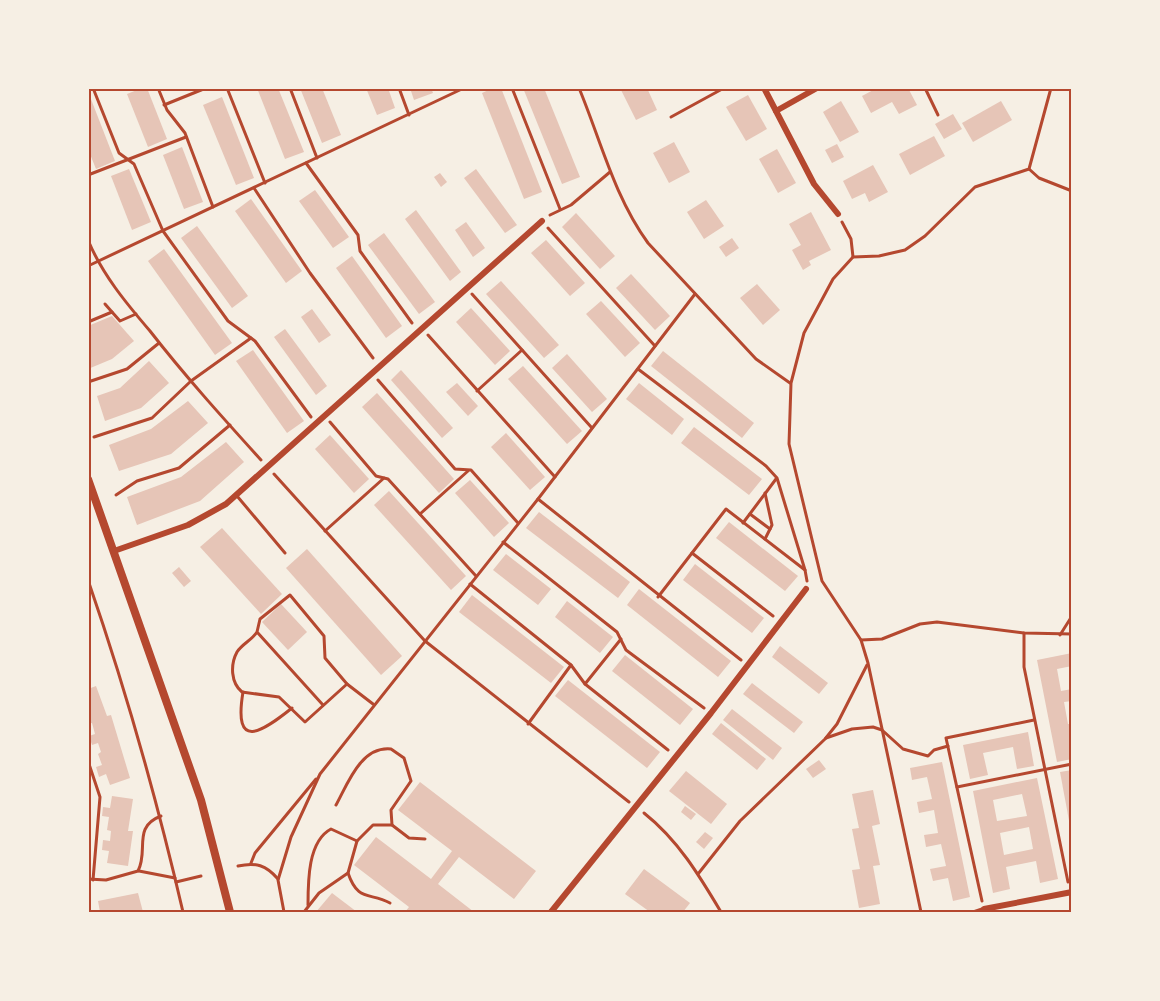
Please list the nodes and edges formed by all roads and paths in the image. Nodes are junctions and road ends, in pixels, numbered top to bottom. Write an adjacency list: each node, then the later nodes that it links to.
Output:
1 (93, 88): 22 (path)
2 (158, 88): 15 (path)
3 (207, 88): 15 (path)
4 (227, 88): 27 (path)
5 (290, 88): 21 (path)
6 (399, 88): 18 (path)
7 (465, 88): 18 (path)
8 (512, 88): 31 (path)
9 (579, 88): 25 (path)
10 (724, 88): 19 (lane)
11 (764, 88): 16 (street)
12 (817, 88): 16 (street)
13 (925, 88): 17 (lane)
14 (1051, 88): 24 (path)
15 (164, 105): 20 (path)
16 (776, 111): 32 (street)
17 (938, 115)
18 (409, 116): 21 (path)
19 (671, 117)
20 (186, 137): 22 (path); 30 (path)
21 (317, 158): 23 (path)
22 (127, 159): 26 (path); 34 (path)
23 (306, 163): 27 (path); 47 (path)
24 (1029, 169): 29 (path); 38 (path)
25 (610, 172): 31 (path); 42 (path)
26 (88, 175)
27 (265, 183): 28 (path)
28 (254, 188): 30 (path); 52 (path)
29 (1071, 191)
30 (213, 207): 34 (path)
31 (560, 208): 33 (path)
32 (838, 214): 38 (path)
33 (542, 221): 41 (street); 50 (path)
34 (163, 231): 39 (path); 48 (path)
35 (88, 240): 37 (path)
36 (88, 255): 37 (path)
37 (95, 255): 39 (path)
38 (853, 257): 57 (path)
39 (98, 262): 40 (path); 45 (path)
40 (88, 267)
41 (467, 289): 47 (street); 51 (path)
42 (696, 294): 50 (path); 57 (path)
43 (105, 304): 44 (path)
44 (112, 312): 45 (path); 46 (path)
45 (136, 314): 49 (path)
46 (88, 322)
47 (421, 330): 52 (street); 58 (path)
48 (251, 338): 55 (path); 60 (path)
49 (159, 343): 55 (path); 56 (path)
50 (655, 346): 53 (path)
51 (522, 350): 58 (path); 62 (path)
52 (380, 368): 54 (street)
53 (638, 369): 62 (path); 68 (path)
54 (373, 374): 59 (street); 65 (path)
55 (191, 381): 61 (path); 63 (path)
56 (88, 382)
57 (791, 384): 98 (path)
58 (477, 391): 66 (path)
59 (325, 417): 60 (street); 67 (path)
60 (316, 424): 64 (street)
61 (230, 425): 64 (path); 71 (path)
62 (593, 428): 66 (path)
63 (94, 437)
64 (268, 468): 72 (street); 79 (path)
65 (468, 470): 74 (path); 77 (path)
66 (555, 477): 73 (path)
67 (384, 478): 74 (path); 79 (path)
68 (777, 478): 70 (path); 85 (path)
69 (88, 479): 82 (street)
70 (765, 494): 75 (path); 78 (path)
71 (116, 495)
72 (237, 496): 82 (street); 83 (lane)
73 (538, 499): 77 (path); 90 (path)
74 (420, 514): 86 (path)
75 (750, 514): 76 (path); 78 (path)
76 (743, 523): 80 (path); 84 (path)
77 (518, 524): 81 (path)
78 (771, 529): 80 (path)
79 (325, 531): 99 (path)
80 (765, 540): 85 (path)
81 (503, 542): 86 (path); 97 (path)
82 (114, 551): 141 (street)
83 (285, 553)
84 (692, 553): 90 (path); 92 (path)
85 (805, 570): 89 (path)
86 (476, 576): 88 (path)
87 (88, 580): 123 (path)
88 (470, 584): 99 (path); 101 (path)
89 (807, 589): 92 (street)
90 (658, 597): 102 (path)
91 (1071, 616): 96 (path)
92 (781, 622): 102 (street)
93 (257, 632): 103 (path); 105 (path); 107 (path)
94 (1024, 633): 96 (path); 98 (path); 110 (path)
95 (1071, 634): 96 (path)
96 (1060, 635)
97 (621, 639): 104 (path); 109 (path)
98 (861, 640): 100 (path)
99 (425, 641): 106 (path); 111 (path)
100 (868, 663): 112 (path); 113 (path)
101 (571, 665): 104 (path); 111 (path)
102 (748, 665): 109 (street)
103 (347, 684): 106 (path); 107 (path)
104 (585, 684): 115 (path)
105 (243, 692): 108 (path); 108 (path)
106 (373, 704): 119 (path)
107 (323, 705): 108 (path)
108 (292, 708)
109 (711, 713): 115 (street)
110 (1034, 720): 114 (path); 118 (path)
111 (528, 724): 122 (path)
112 (882, 730): 113 (path); 114 (path); 146 (path)
113 (825, 739): 131 (path)
114 (948, 746): 120 (path)
115 (676, 756): 122 (street)
116 (88, 761): 133 (path)
117 (1071, 764): 118 (path)
118 (1044, 770): 120 (path); 136 (path)
119 (320, 774): 127 (path); 135 (path)
120 (957, 787): 139 (path)
121 (336, 805): 124 (path)
122 (635, 806): 131 (path); 144 (street)
123 (161, 816): 129 (path); 134 (path)
124 (392, 825): 125 (path); 126 (path)
125 (425, 839)
126 (357, 841): 130 (path); 138 (path)
127 (251, 863): 128 (path); 135 (path)
128 (238, 866)
129 (138, 871): 133 (path); 134 (path)
130 (348, 873): 137 (path); 138 (path)
131 (698, 874): 145 (path)
132 (201, 876): 134 (path)
133 (91, 880)
134 (176, 880): 140 (path)
135 (278, 880): 142 (path)
136 (1071, 892): 139 (street)
137 (390, 903)
138 (308, 906): 143 (path)
139 (984, 909): 147 (lane)
140 (183, 912)
141 (230, 912)
142 (284, 912)
143 (304, 912)
144 (551, 912)
145 (721, 912)
146 (921, 912)
147 (973, 912)

